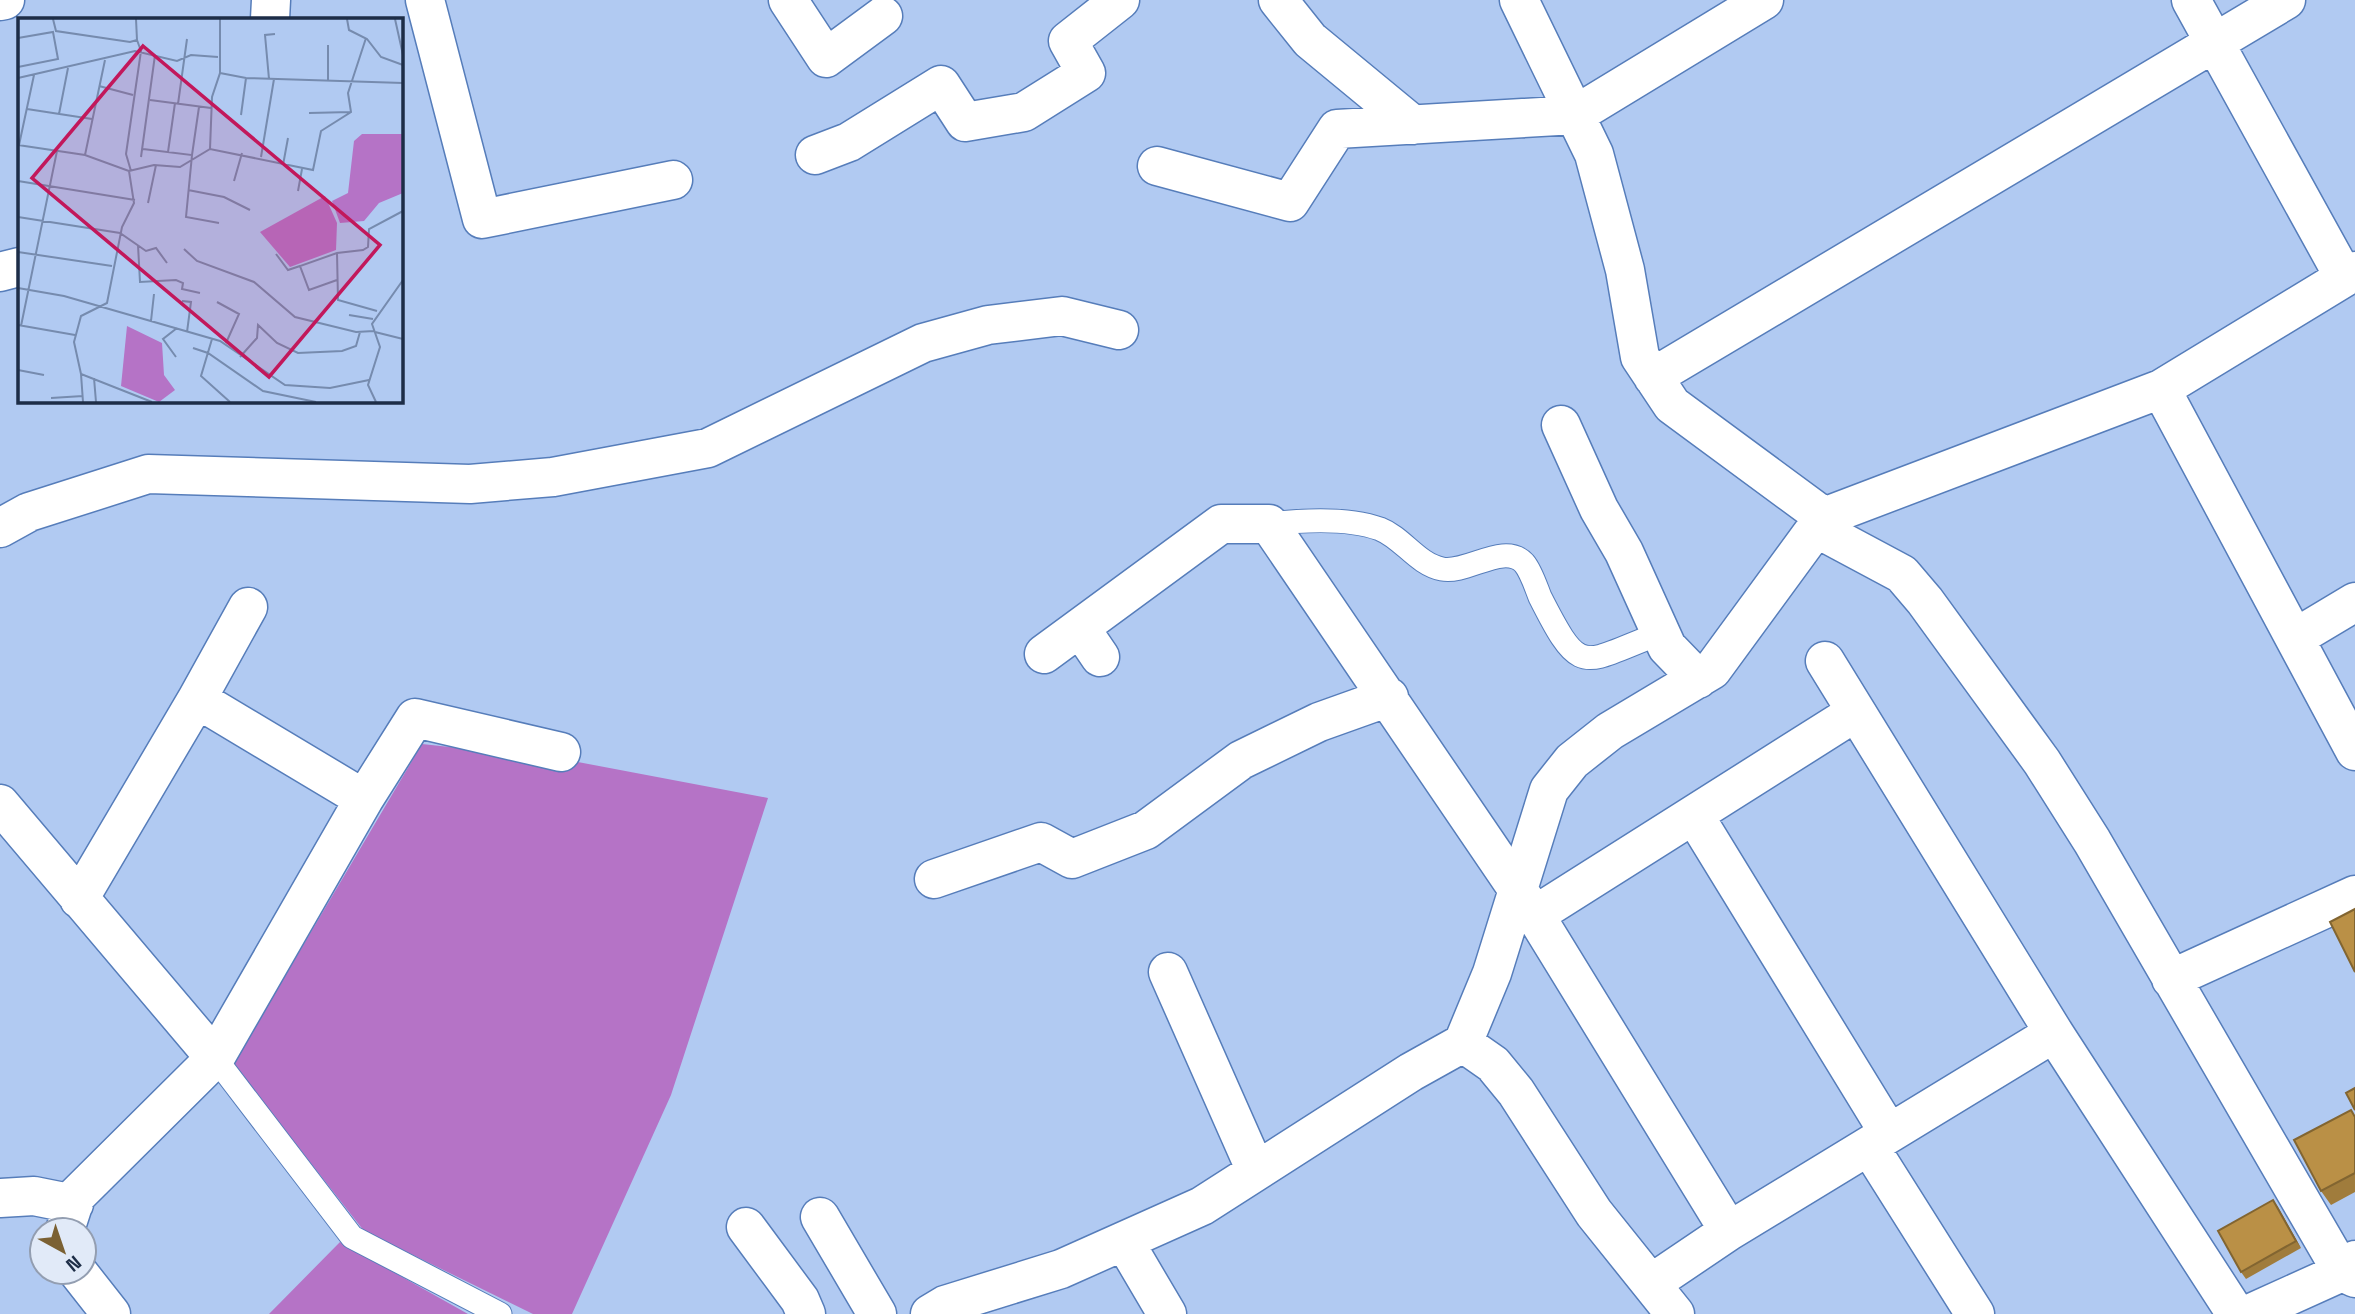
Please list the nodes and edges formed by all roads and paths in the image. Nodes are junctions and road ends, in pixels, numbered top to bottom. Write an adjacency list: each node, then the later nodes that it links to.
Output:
1 (271, 0): 11 (street)
2 (425, 0): 17 (street)
3 (788, 0): 10 (street)
4 (1120, 0): 15 (street)
5 (1278, 0): 14 (street)
6 (1519, 0): 13 (street)
7 (1765, 0): 13 (street)
8 (2191, 0): 12 (street)
9 (2286, 0): 12 (street)
10 (883, 16)
11 (270, 18)
12 (2215, 43): 20 (street); 22 (street)
13 (1575, 115): 14 (street); 22 (street)
14 (1413, 125): 16 (street)
15 (815, 155)
16 (1157, 166)
17 (673, 180)
18 (18, 267): 19 (street)
19 (0, 272)
20 (2349, 274): 23 (street)
21 (1119, 330): 27 (street)
22 (1653, 377): 25 (street)
23 (2161, 389): 25 (street); 31 (street)
24 (1561, 425): 30 (street)
25 (1820, 523): 34 (street); 48 (street)
26 (1269, 524): 30 (lane); 32 (street); 35 (street)
27 (0, 528)
28 (2355, 602): 31 (street)
29 (248, 607): 36 (street)
30 (1661, 633): 34 (street)
31 (2295, 638): 38 (street)
32 (1044, 654)
33 (1825, 661): 37 (street)
34 (1698, 680): 46 (street)
35 (1388, 697): 43 (street); 46 (street)
36 (197, 699): 40 (street); 45 (street)
37 (1856, 712): 42 (street); 49 (street)
38 (2355, 751)
39 (561, 752): 40 (street)
40 (364, 799): 51 (street)
41 (0, 804): 45 (street)
42 (1693, 815): 46 (street); 52 (street)
43 (934, 879)
44 (2355, 895): 48 (street)
45 (79, 899): 51 (street)
46 (1527, 902): 50 (street); 59 (street)
47 (1168, 972): 53 (street)
48 (2171, 979): 61 (street)
49 (2054, 1033): 52 (street); 72 (street)
50 (1463, 1043): 53 (street); 62 (street)
51 (215, 1058): 56 (street); 66 (lane)
52 (1879, 1140): 59 (street); 71 (street)
53 (1256, 1171): 60 (street)
54 (0, 1198): 55 (street)
55 (67, 1216)
56 (69, 1216)
57 (820, 1217): 68 (street)
58 (746, 1227): 67 (street)
59 (1729, 1231): 62 (street)
60 (1124, 1241): 64 (street); 69 (street)
61 (2351, 1270): 73 (street)
62 (1652, 1283): 70 (street)
63 (89, 1286): 65 (street)
64 (951, 1310)
65 (111, 1314)
66 (500, 1314)
67 (806, 1314)
68 (877, 1314)
69 (1167, 1314)
70 (1675, 1314)
71 (1975, 1314)
72 (2236, 1314)
73 (2249, 1314)

